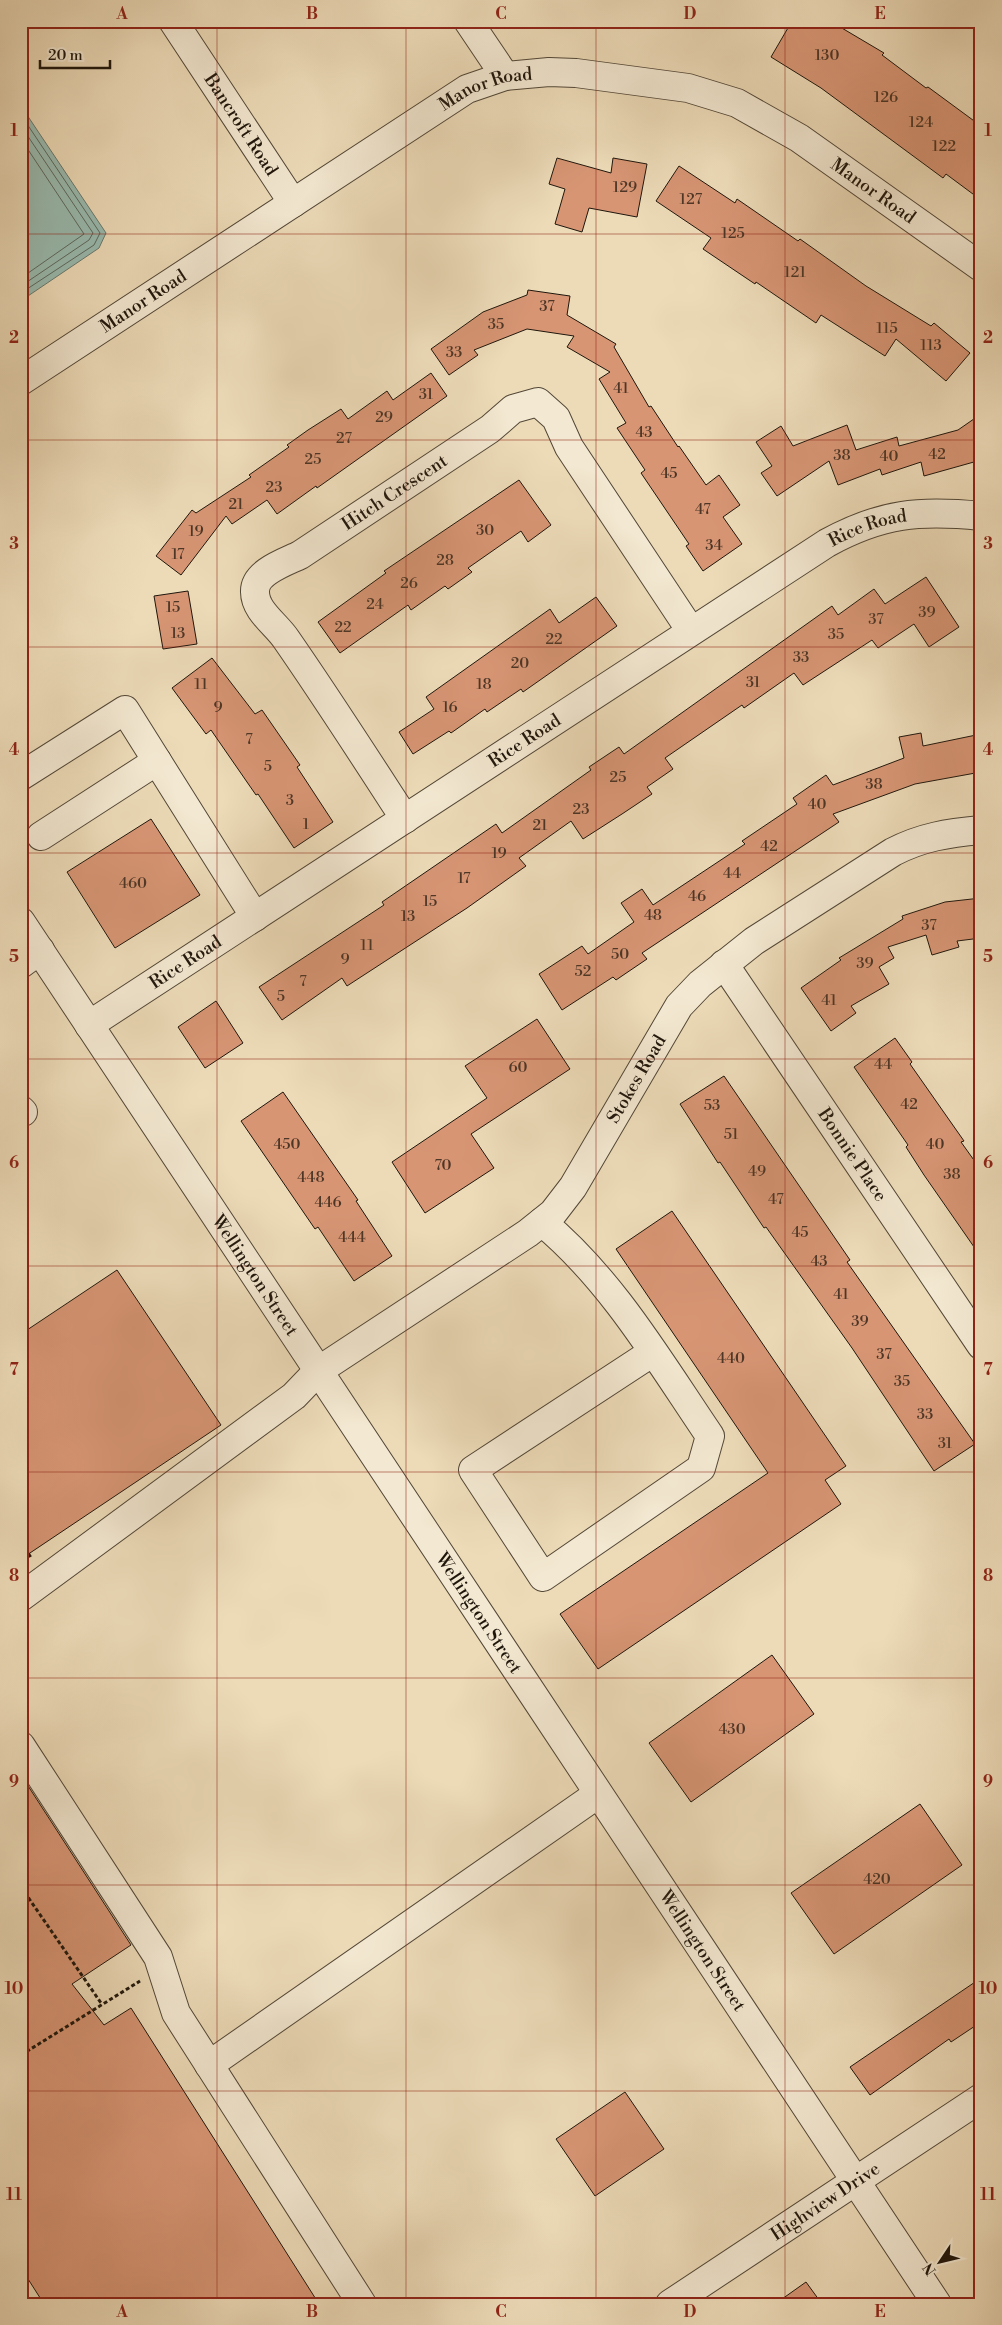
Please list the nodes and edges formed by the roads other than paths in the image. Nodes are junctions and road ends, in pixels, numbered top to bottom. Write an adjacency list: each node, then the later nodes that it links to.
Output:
1 (173, 21): 4 (street, Bancroft Road)
2 (468, 21): 3 (street)
3 (505, 76): 4 (street, Manor Road); 5 (street, Manor Road)
4 (293, 203): 6 (street, Manor Road)
5 (981, 267)
6 (21, 381)
7 (981, 516): 8 (street, Rice Road)
8 (691, 631): 11 (street, Rice Road); 11 (street, Hitch Crescent)
9 (157, 761): 10 (street); 13 (street); 14 (street)
10 (21, 776)
11 (405, 819): 14 (street, Rice Road)
12 (981, 830): 17 (street, Stokes Road)
13 (41, 836)
14 (255, 916): 18 (street, Rice Road)
15 (21, 922): 16 (street, Wellington Street)
16 (30, 957): 18 (street, Wellington Street)
17 (724, 964): 19 (street, Stokes Road); 20 (street, Bonnie Place)
18 (88, 1025): 22 (street, Wellington Street)
19 (542, 1222): 21 (street); 22 (street, Stokes Road)
20 (981, 1345)
21 (653, 1352): 21 (street)
22 (318, 1371): 23 (street, Stokes Road); 25 (street, Wellington Street)
23 (21, 1597)
24 (21, 1746): 26 (street)
25 (598, 1794): 26 (street); 28 (street, Wellington Street)
26 (209, 2065): 29 (street)
27 (981, 2098): 28 (street, Highview Drive)
28 (856, 2181): 30 (street, Highview Drive); 31 (street, Wellington Street)
29 (362, 2304)
30 (670, 2304)
31 (937, 2304)

